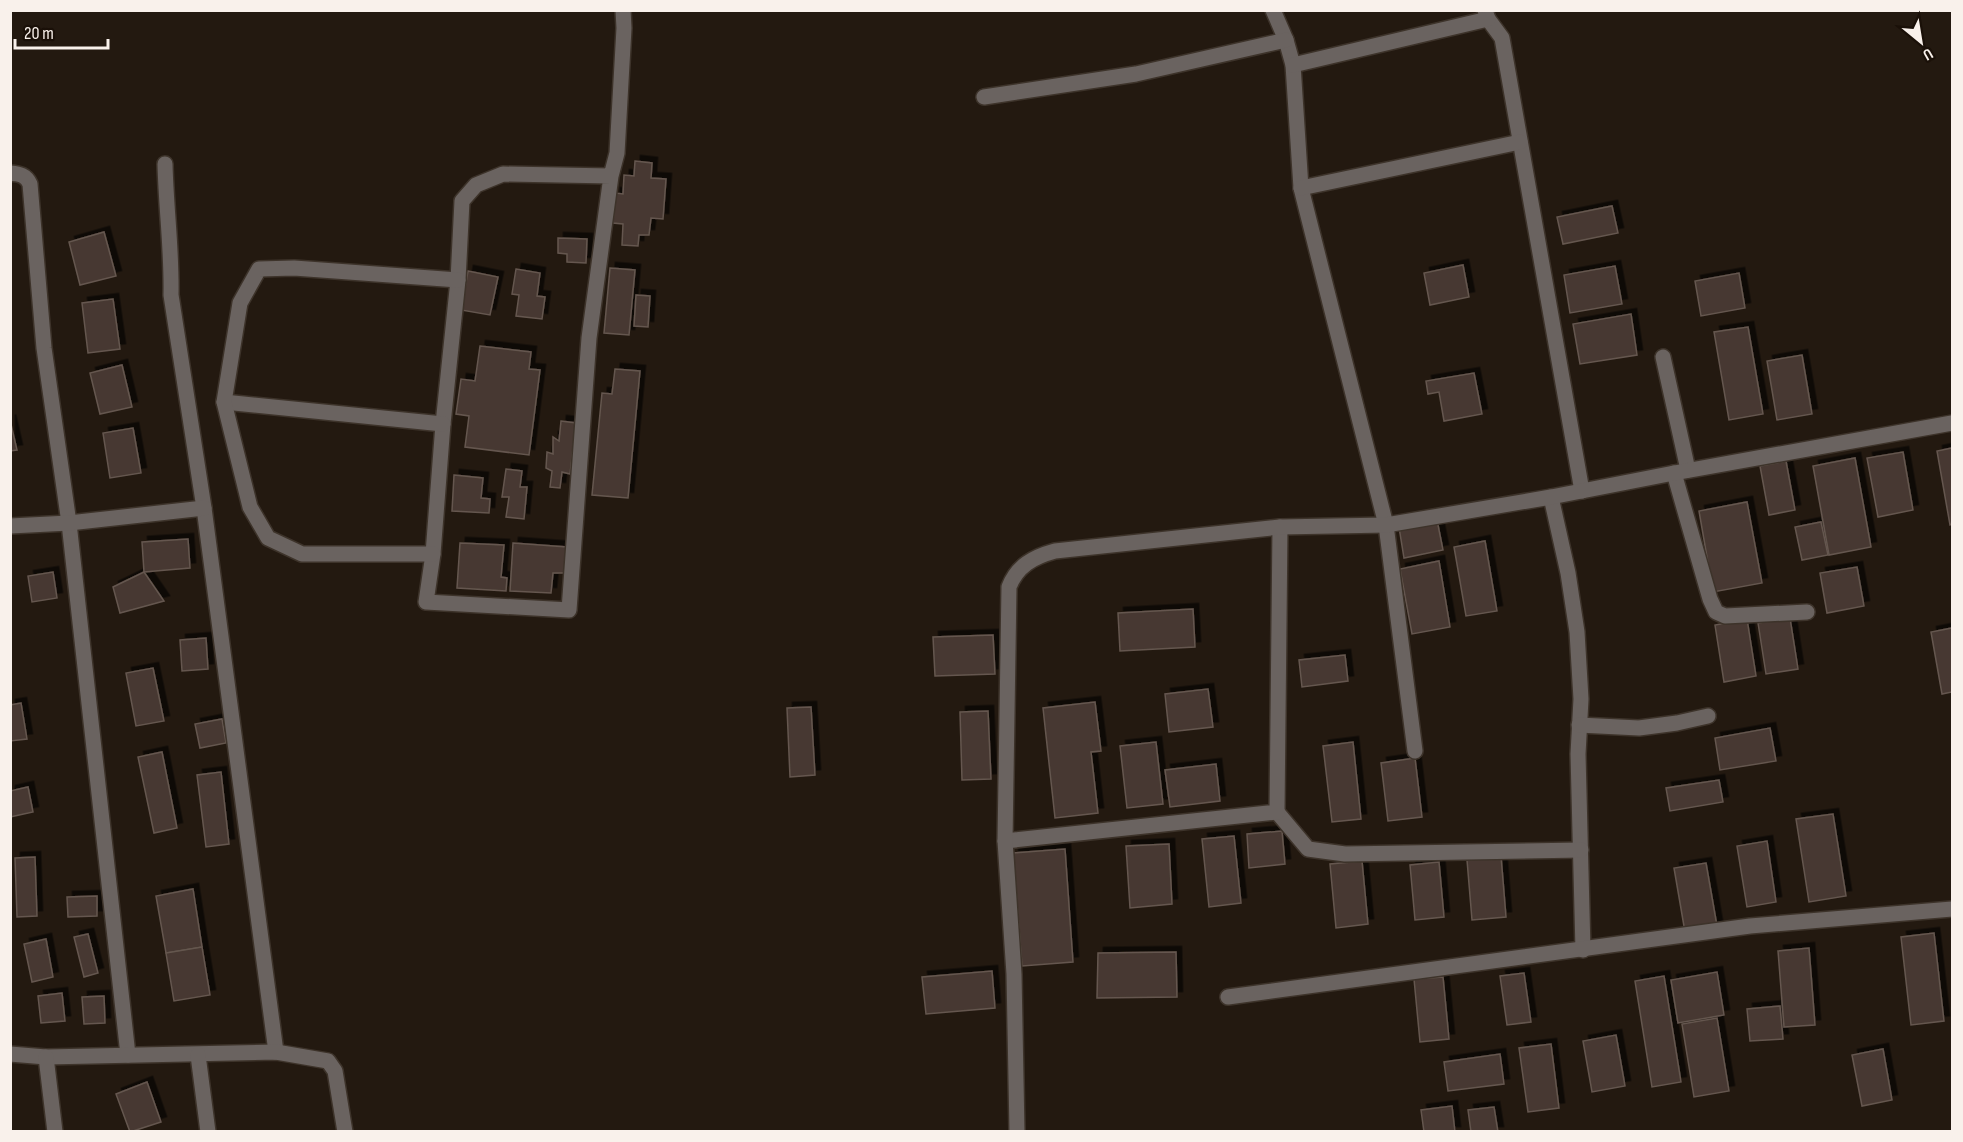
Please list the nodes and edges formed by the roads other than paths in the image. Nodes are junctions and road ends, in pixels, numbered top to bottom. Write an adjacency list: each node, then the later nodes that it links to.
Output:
1 (623, 10): 10 (street)
2 (1273, 10): 4 (street)
3 (1487, 15): 5 (street); 7 (street)
4 (1286, 40): 5 (street); 6 (street)
5 (1293, 65): 11 (street)
6 (984, 97)
7 (1520, 142): 11 (street); 18 (street)
8 (165, 164): 20 (street)
9 (10, 173): 21 (street)
10 (611, 176): 12 (street); 25 (street)
11 (1301, 188): 22 (street)
12 (458, 280): 14 (street); 16 (street)
13 (1663, 357): 17 (street)
14 (224, 402): 16 (street); 25 (street)
15 (1953, 423): 17 (street)
16 (443, 424): 25 (street)
17 (1681, 472): 18 (street); 26 (street)
18 (1582, 491): 19 (street)
19 (1551, 497): 22 (street); 28 (street)
20 (204, 507): 21 (street); 36 (street)
21 (69, 523): 23 (street); 39 (street)
22 (1386, 525): 24 (street); 29 (street)
23 (10, 526)
24 (1280, 527): 30 (street); 31 (street)
25 (433, 554)
26 (1807, 612)
27 (1708, 716): 28 (street)
28 (1579, 725): 32 (street)
29 (1415, 751)
30 (1277, 812): 31 (street); 32 (street)
31 (1005, 841): 44 (street)
32 (1581, 850): 34 (street)
33 (1953, 909): 34 (street)
34 (1583, 950): 35 (street)
35 (1228, 997)
36 (276, 1052): 38 (street); 43 (street)
37 (10, 1054): 40 (street)
38 (198, 1054): 39 (street); 42 (street)
39 (128, 1055): 40 (street)
40 (46, 1057): 41 (street)
41 (53, 1130)
42 (208, 1131)
43 (345, 1131)
44 (1017, 1131)

